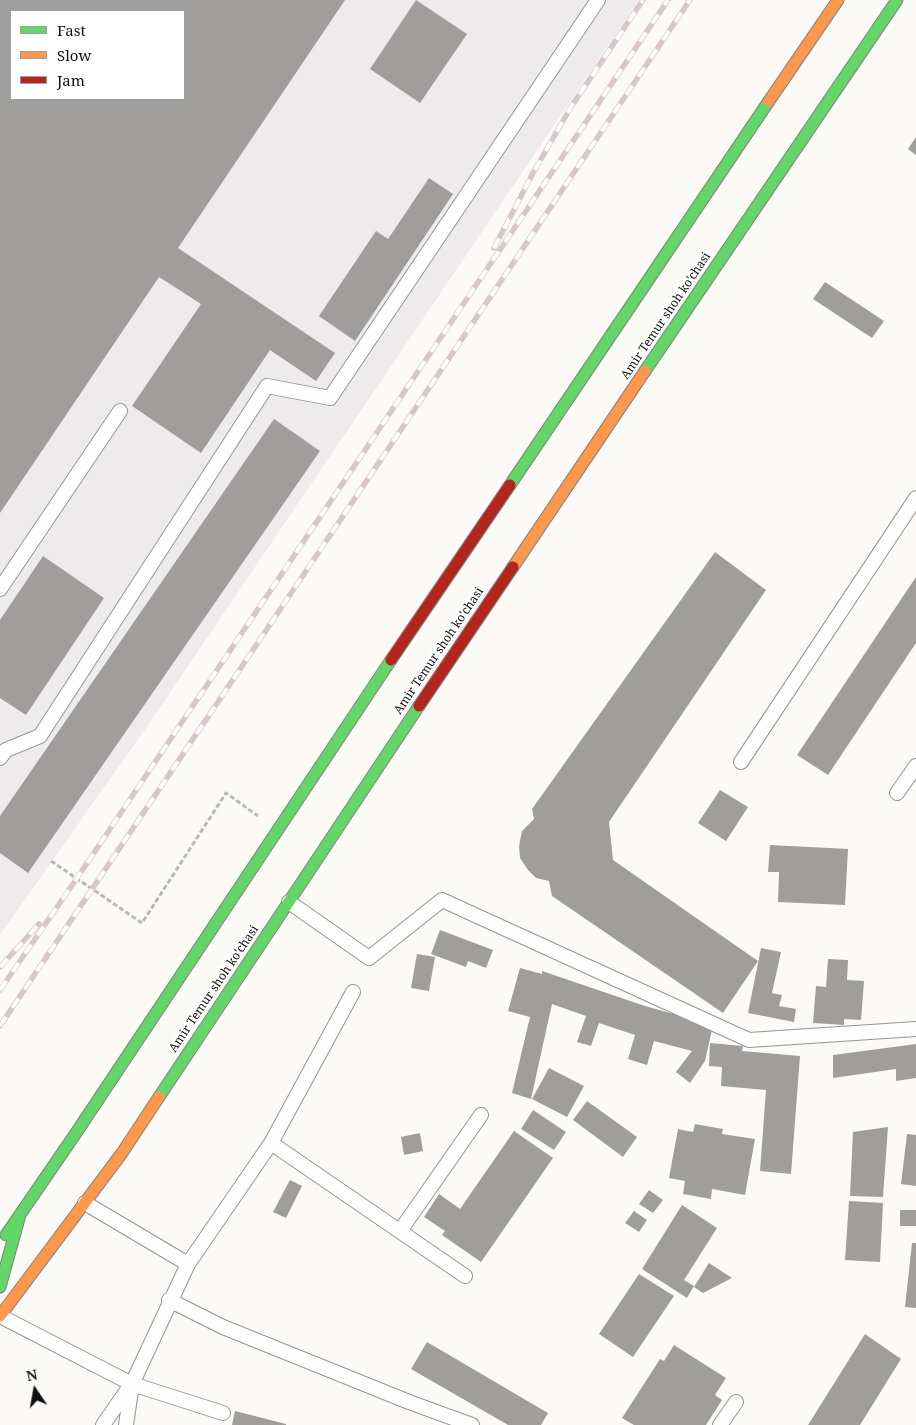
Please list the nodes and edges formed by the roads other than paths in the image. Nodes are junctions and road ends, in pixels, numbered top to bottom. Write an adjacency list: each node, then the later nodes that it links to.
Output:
1 (598, 0): 7 (lane)
2 (838, 0): 17 (main road)
3 (897, 0): 11 (main road, Amir Temur shoh ko'chasi)
4 (120, 411): 6 (lane)
5 (916, 498): 8 (lane)
6 (0, 589)
7 (2, 751)
8 (741, 762)
9 (916, 766): 10 (lane)
10 (897, 793)
11 (289, 902): 13 (lane); 16 (main road, Amir Temur shoh ko'chasi)
12 (353, 992): 15 (lane)
13 (916, 1029)
14 (481, 1115): 18 (lane)
15 (272, 1143): 18 (lane); 20 (lane)
16 (85, 1202): 20 (lane); 24 (main road, Amir Temur shoh ko'chasi)
17 (20, 1215): 19 (main road); 22 (main road)
18 (400, 1231): 21 (lane)
19 (0, 1244)
20 (188, 1264): 23 (lane)
21 (465, 1276)
22 (0, 1287)
23 (169, 1300): 25 (lane); 30 (lane)
24 (0, 1316): 25 (lane)
25 (132, 1384): 27 (lane); 28 (lane); 29 (lane)
26 (736, 1402): 31 (lane)
27 (223, 1413)
28 (104, 1425)
29 (126, 1425)
30 (472, 1425)
31 (720, 1425)

